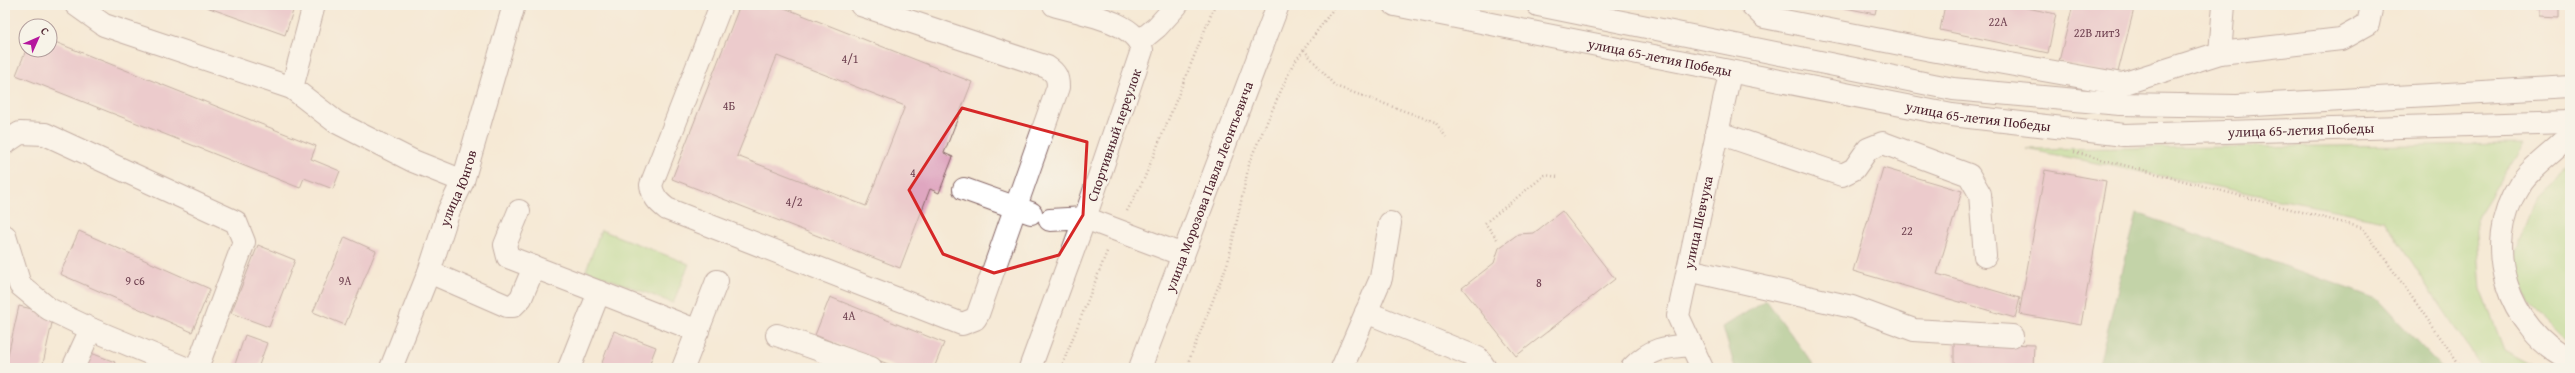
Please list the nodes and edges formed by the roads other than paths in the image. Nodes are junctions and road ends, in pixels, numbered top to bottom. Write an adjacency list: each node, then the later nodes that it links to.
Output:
1 (76, 5): 18 (main road)
2 (314, 5): 18 (main road)
3 (514, 5): 23 (main road, улица Юнгов)
4 (721, 5): 26 (main road)
5 (861, 5): 26 (main road)
6 (1054, 5): 14 (main road)
7 (1177, 5): 14 (main road)
8 (1278, 5): 30 (main road, улица Морозова Павла Леонтьевича)
9 (1395, 5): 16 (main road, улица 65-летия Победы)
10 (1538, 5): 17 (main road, улица 65-летия Победы)
11 (1752, 5): 15 (main road)
12 (2224, 5): 15 (main road)
13 (2372, 5): 15 (main road)
14 (1140, 41): 27 (main road, Спортивный переулок)
15 (2220, 54)
16 (1730, 73): 19 (main road, улица 65-летия Победы); 20 (main road, улица Шевчука)
17 (2570, 87)
18 (292, 88): 23 (main road)
19 (2570, 122)
20 (1716, 132): 31 (main road); 33 (main road, улица Шевчука)
21 (2570, 140): 43 (main road)
22 (5, 143): 46 (main road)
23 (463, 181): 34 (main road, улица Юнгов)
24 (964, 189): 26 (main road)
25 (519, 211): 32 (main road)
26 (1032, 213): 27 (main road)
27 (1085, 218): 30 (main road, Спортивный переулок); 51 (main road)
28 (1390, 223): 37 (main road)
29 (5, 236): 38 (main road)
30 (1183, 255): 52 (main road, улица Морозова Павла Леонтьевича)
31 (1985, 256)
32 (534, 267): 34 (main road); 36 (main road)
33 (1688, 270): 41 (main road); 42 (main road, улица Шевчука)
34 (429, 272): 47 (main road, улица Юнгов)
35 (717, 280): 39 (main road)
36 (599, 292): 39 (main road); 48 (main road)
37 (1366, 312): 53 (main road); 54 (main road)
38 (91, 329): 44 (main road); 45 (main road)
39 (698, 331): 49 (main road)
40 (777, 335): 50 (main road)
41 (2012, 336)
42 (1691, 345): 55 (main road); 56 (main road, улица Шевчука)
43 (2570, 360)
44 (73, 368)
45 (185, 368)
46 (197, 368)
47 (391, 368)
48 (569, 368)
49 (683, 368)
50 (871, 368)
51 (1030, 368)
52 (1140, 368)
53 (1342, 368)
54 (1485, 368)
55 (1632, 368)
56 (1702, 368)

